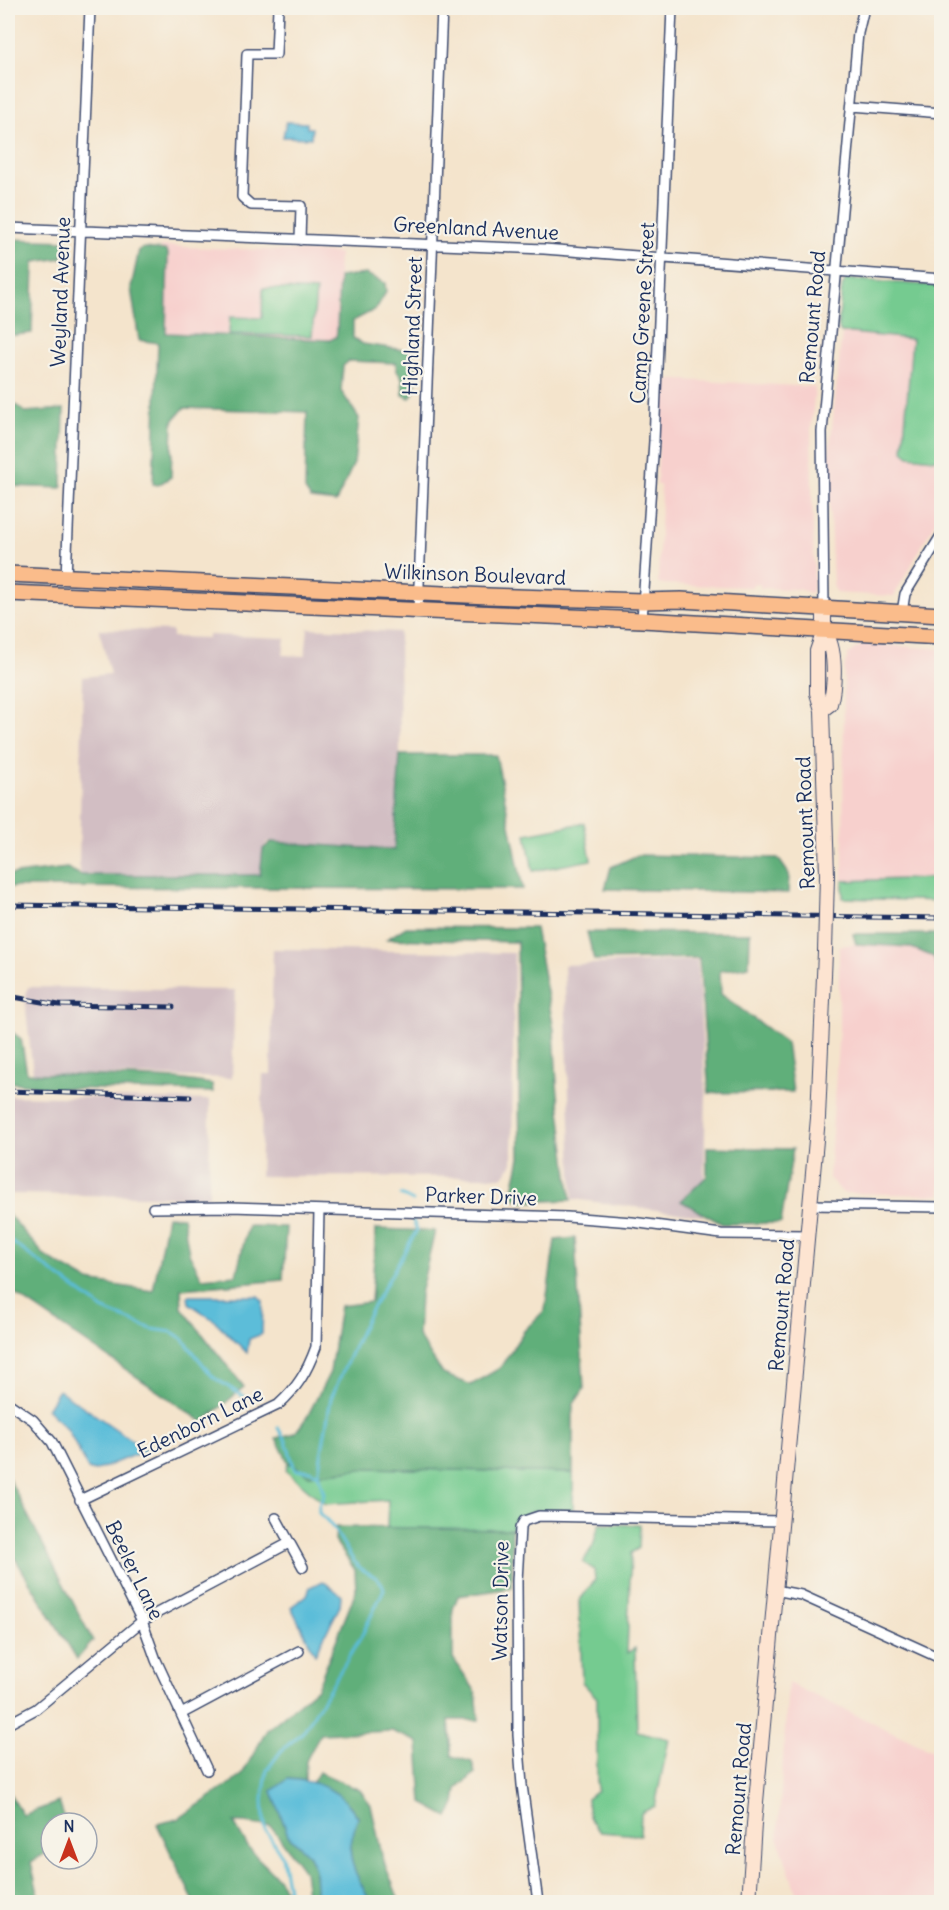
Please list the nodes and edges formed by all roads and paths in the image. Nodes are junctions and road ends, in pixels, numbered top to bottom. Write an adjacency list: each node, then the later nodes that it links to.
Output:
1 (90, 8): 9 (street, Weyland Avenue)
2 (278, 8): 10 (street)
3 (442, 8): 11 (street, Highland Street)
4 (672, 8): 12 (street, Camp Greene Street)
5 (864, 8): 6 (street, Remount Road)
6 (852, 106): 7 (street); 13 (street, Remount Road)
7 (942, 113)
8 (8, 228): 9 (street, Greenland Avenue)
9 (81, 231): 10 (street, Greenland Avenue); 17 (street, Weyland Avenue)
10 (300, 240): 11 (street, Greenland Avenue)
11 (433, 244): 12 (street, Greenland Avenue); 21 (street, Highland Street)
12 (663, 256): 13 (street, Greenland Avenue); 23 (street, Camp Greene Street)
13 (836, 269): 14 (street, Greenland Avenue); 24 (street, Remount Road)
14 (942, 279)
15 (942, 534): 26 (street)
16 (8, 574): 17 (main road, Wilkinson Boulevard)
17 (66, 577): 18 (main road, Wilkinson Boulevard); 19 (main road)
18 (170, 582): 21 (main road, Wilkinson Boulevard); 22 (main road)
19 (8, 587)
20 (8, 593): 22 (main road, Wilkinson Boulevard)
21 (418, 593): 23 (main road, Wilkinson Boulevard); 25 (street, Highland Street)
22 (67, 596): 25 (main road, Wilkinson Boulevard)
23 (643, 601): 24 (main road, Wilkinson Boulevard); 28 (street, Camp Greene Street)
24 (824, 608): 26 (main road, Wilkinson Boulevard); 29 (main road, Remount Road)
25 (418, 610): 28 (main road, Wilkinson Boulevard)
26 (902, 612): 27 (main road, Wilkinson Boulevard)
27 (942, 615)
28 (642, 620): 29 (main road, Wilkinson Boulevard)
29 (824, 631): 30 (main road, Wilkinson Boulevard); 31 (main road, Remount Road, bridge)
30 (942, 637)
31 (810, 1205): 32 (street); 35 (main road, Remount Road)
32 (942, 1207)
33 (153, 1208): 34 (street, Parker Drive)
34 (319, 1210): 35 (street, Parker Drive); 37 (street, Edenborn Lane)
35 (807, 1235): 39 (main road, Remount Road)
36 (8, 1403): 37 (street, Beeler Lane)
37 (80, 1500): 43 (street, Beeler Lane)
38 (276, 1518): 40 (street)
39 (781, 1521): 42 (main road, Remount Road); 49 (street, Watson Drive)
40 (289, 1543): 41 (street); 43 (street)
41 (303, 1567)
42 (775, 1590): 45 (street); 50 (main road, Remount Road)
43 (142, 1621): 46 (street, Beeler Lane); 47 (street)
44 (299, 1651): 46 (street)
45 (942, 1659)
46 (181, 1714): 48 (street, Beeler Lane)
47 (8, 1724)
48 (207, 1770)
49 (538, 1902)
50 (749, 1902)

